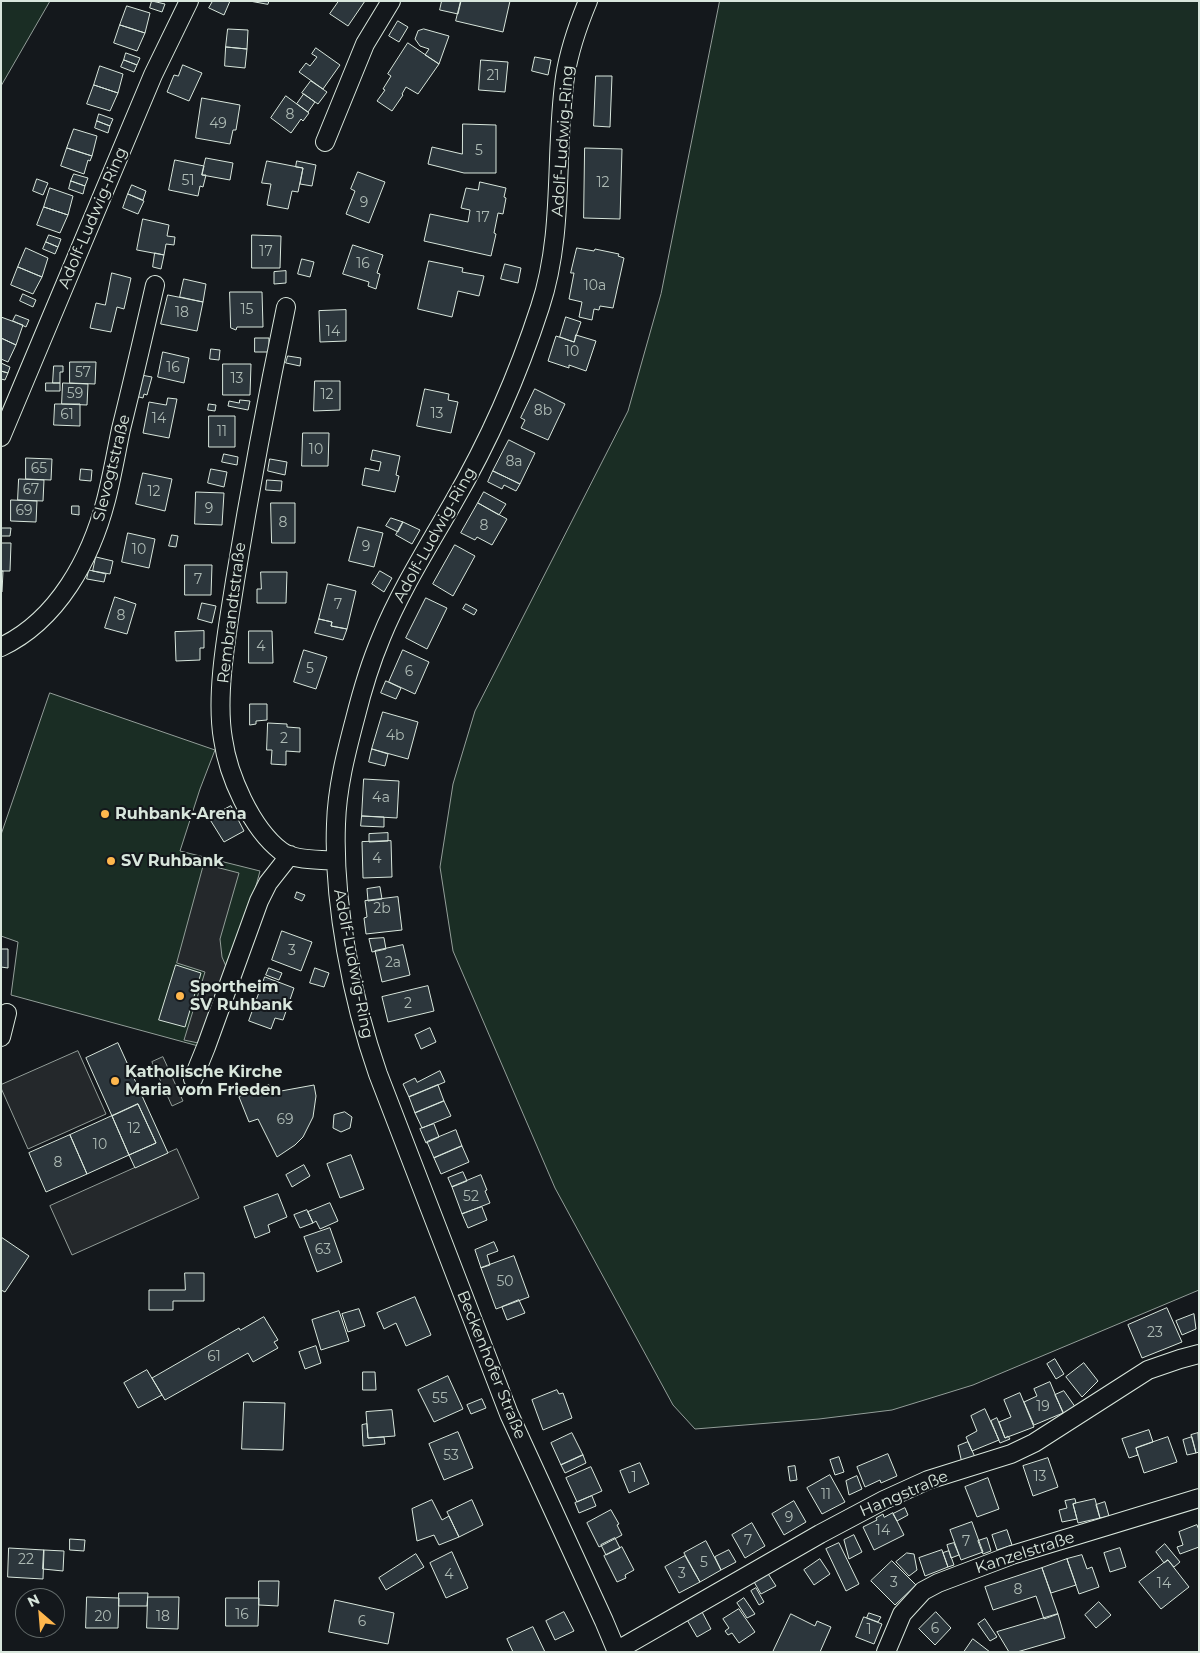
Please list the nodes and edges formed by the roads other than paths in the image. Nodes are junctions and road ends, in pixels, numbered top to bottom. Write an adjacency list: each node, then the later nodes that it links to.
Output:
1 (189, 1): 7 (street, Adolf-Ludwig-Ring)
2 (391, 1): 4 (street)
3 (586, 2): 10 (street, Adolf-Ludwig-Ring)
4 (326, 142)
5 (155, 285): 8 (street, Slevogtstraße)
6 (286, 307): 9 (street, Rembrandtstraße)
7 (1, 437)
8 (1, 647)
9 (290, 856): 10 (street); 14 (street)
10 (336, 861): 13 (street, Adolf-Ludwig-Ring)
11 (7, 1013): 12 (street)
12 (1, 1037)
13 (378, 1074): 17 (street, Beckenhofer Straße)
14 (193, 1078)
15 (1199, 1354): 17 (street, Hangstraße)
16 (1199, 1498): 18 (street, Kanzelstraße)
17 (616, 1651)
18 (886, 1652)

